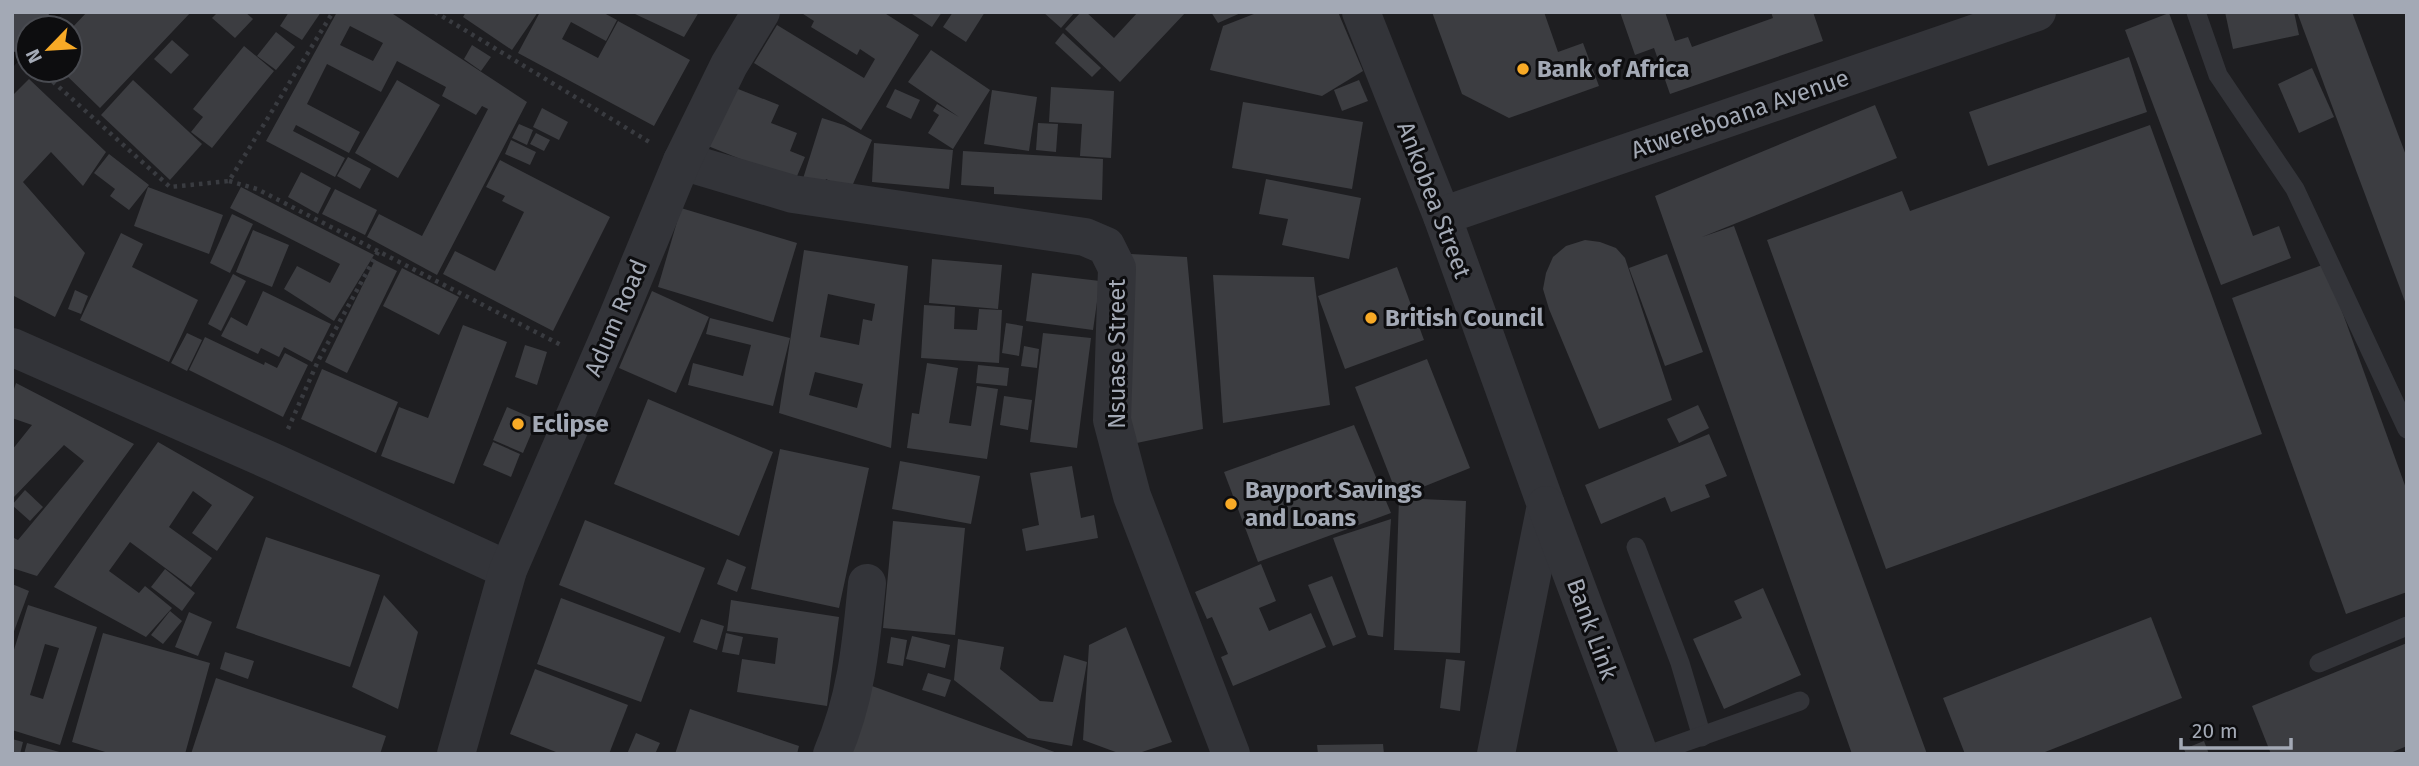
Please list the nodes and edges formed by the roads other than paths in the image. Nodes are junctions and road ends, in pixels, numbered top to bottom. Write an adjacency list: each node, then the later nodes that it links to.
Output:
1 (30, 12): 6 (street)
2 (761, 12): 7 (street, Adum Road)
3 (1362, 12): 8 (street, Ankobea Street)
4 (2037, 12): 8 (street, Atwereboana Avenue)
5 (2196, 12): 10 (lane)
6 (12, 33)
7 (682, 161): 13 (street, Adum Road); 21 (street, Nsuase Street)
8 (1442, 216): 11 (street, Ankobea Street)
9 (12, 347): 13 (street)
10 (2407, 429)
11 (1546, 505): 22 (street); 23 (street, Bank Link)
12 (1636, 547): 18 (lane)
13 (508, 570): 19 (street, Adum Road)
14 (867, 583): 20 (street)
15 (2407, 626): 16 (lane)
16 (2319, 663)
17 (1800, 701): 18 (lane)
18 (1702, 737): 24 (lane)
19 (464, 751)
20 (832, 754)
21 (1231, 754)
22 (1496, 754)
23 (1639, 754)
24 (1651, 754)

